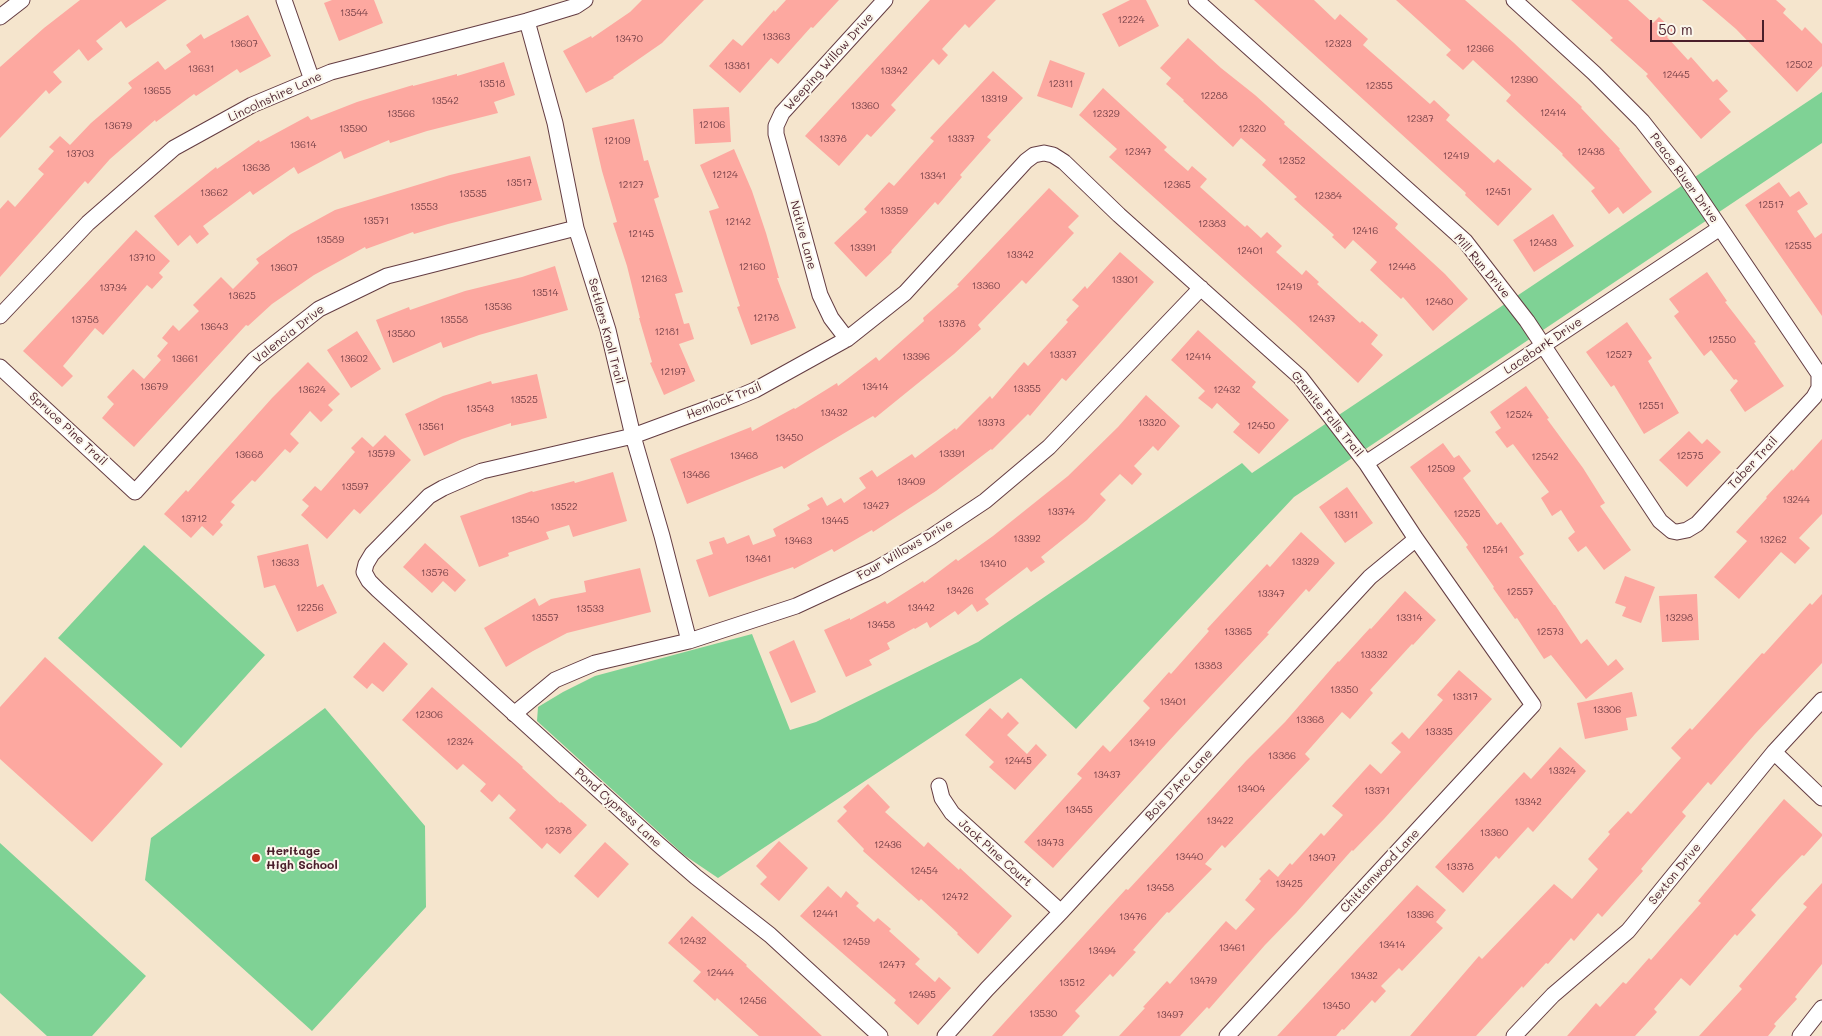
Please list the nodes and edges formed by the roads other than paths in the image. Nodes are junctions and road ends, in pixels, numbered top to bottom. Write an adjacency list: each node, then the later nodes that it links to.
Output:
1 (22, 0): 7 (street)
2 (284, 0): 9 (street)
3 (585, 0): 8 (street, Lincolnshire Lane)
4 (885, 0): 10 (street, Weeping Willow Drive)
5 (1196, 0): 17 (street, Mill Run Drive)
6 (1514, 0): 13 (street, Peace River Drive)
7 (0, 17)
8 (527, 21): 9 (street, Lincolnshire Lane); 12 (street, Settlers Knoll Trail)
9 (312, 80): 15 (street, Lincolnshire Lane)
10 (776, 126): 16 (street, Native Lane)
11 (1044, 153): 14 (street, Granite Falls Trail); 16 (street, Hemlock Trail)
12 (576, 228): 20 (street, Settlers Knoll Trail); 22 (street, Valencia Drive)
13 (1720, 228): 17 (street, Lacebark Drive); 19 (street, Peace River Drive)
14 (1201, 288): 21 (street, Granite Falls Trail); 26 (street, Four Willows Drive)
15 (0, 316)
16 (846, 338): 20 (street, Hemlock Trail)
17 (1543, 346): 21 (street, Lacebark Drive); 23 (street, Mill Run Drive)
18 (0, 367): 22 (street, Spruce Pine Trail)
19 (1820, 383): 23 (street, Taber Trail)
20 (633, 436): 25 (street, Hemlock Trail); 26 (street, Settlers Knoll Trail)
21 (1366, 463): 24 (street, Granite Falls Trail)
22 (135, 492)
23 (1677, 532)
24 (1416, 539): 28 (street, Granite Falls Trail); 33 (street, Bois D'Arc Lane)
25 (364, 572): 29 (street, Pond Cypress Lane)
26 (689, 641): 29 (street, Four Willows Drive)
27 (1822, 700): 30 (street, Sexton Drive)
28 (1533, 706): 37 (street, Chittamwood Lane)
29 (514, 714): 35 (street, Pond Cypress Lane)
30 (1774, 752): 32 (street); 38 (street, Sexton Drive)
31 (939, 786): 33 (street, Jack Pine Court)
32 (1822, 798)
33 (1061, 912): 36 (street, Bois D'Arc Lane)
34 (1822, 1008): 39 (street)
35 (880, 1036)
36 (945, 1036)
37 (1227, 1036)
38 (1514, 1036)
39 (1800, 1036)

